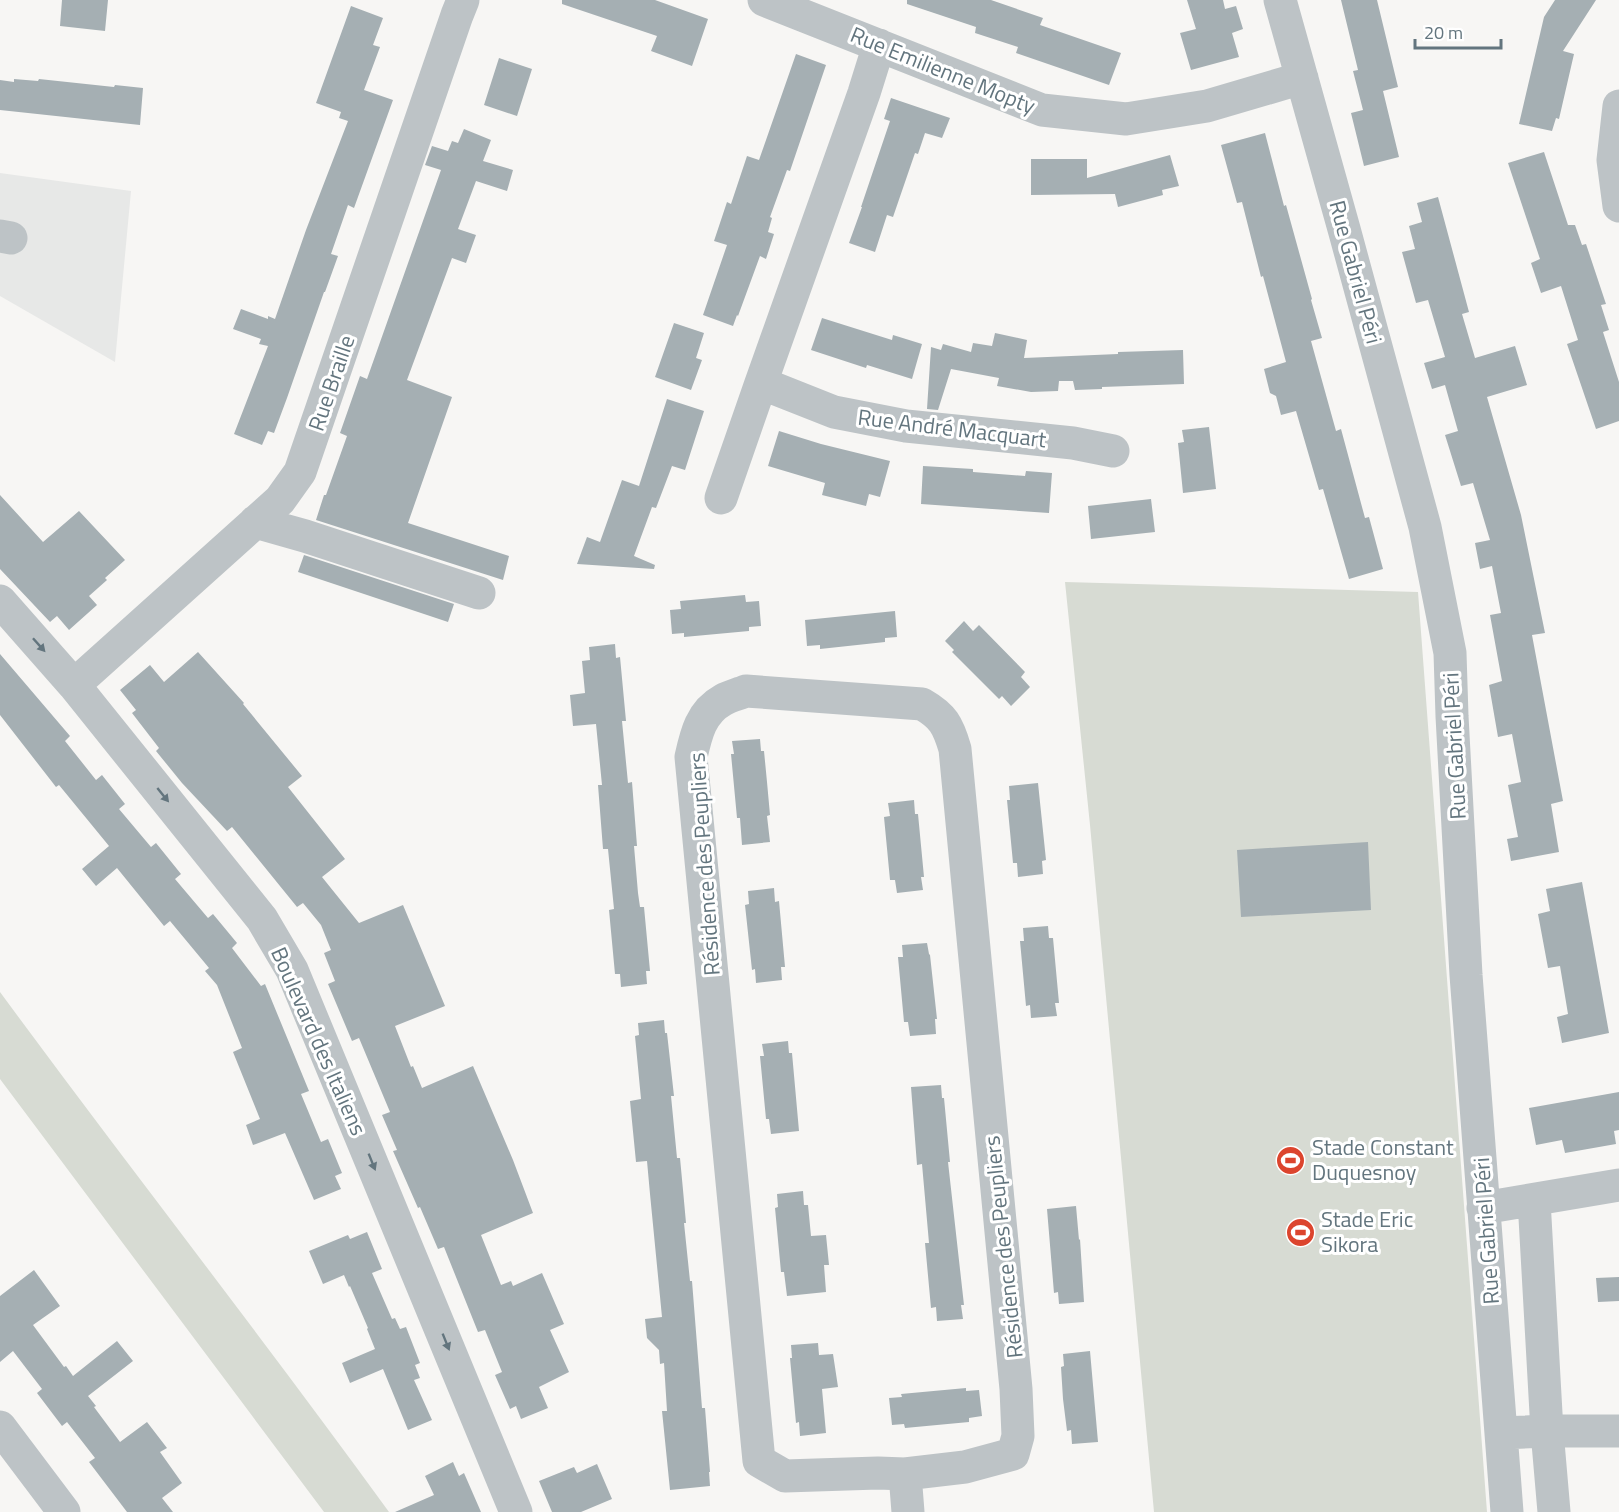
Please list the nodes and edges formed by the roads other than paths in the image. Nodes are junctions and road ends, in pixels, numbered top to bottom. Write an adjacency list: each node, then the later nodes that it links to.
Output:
1 (463, 0): 11 (street, Rue Braille)
2 (764, 0): 4 (street, Rue Emilienne Mopty)
3 (1280, 0): 5 (street, Rue Gabriel Péri)
4 (879, 45): 5 (street, Rue Emilienne Mopty); 8 (street)
5 (1302, 78): 17 (street, Rue Gabriel Péri)
6 (1619, 106): 7 (street)
7 (1619, 206)
8 (761, 383): 9 (street, Rue André Macquart); 10 (street)
9 (1113, 451)
10 (721, 498)
11 (255, 522): 12 (street); 14 (street, Rue Braille)
12 (479, 593)
13 (0, 601): 14 (street, Boulevard des Italiens, one-way to 14)
14 (75, 685): 24 (street, Boulevard des Italiens, one-way to 24)
15 (1619, 1185): 16 (street)
16 (1534, 1200): 17 (street); 19 (street)
17 (1484, 1208): 21 (street, Rue Gabriel Péri)
18 (0, 1427): 23 (street)
19 (1547, 1431): 20 (street); 21 (street); 27 (street)
20 (1619, 1431)
21 (1502, 1433): 26 (street, Rue Gabriel Péri)
22 (905, 1474): 22 (street, Résidence des Peupliers); 25 (street)
23 (64, 1512)
24 (516, 1512)
25 (908, 1512)
26 (1507, 1512)
27 (1554, 1512)

